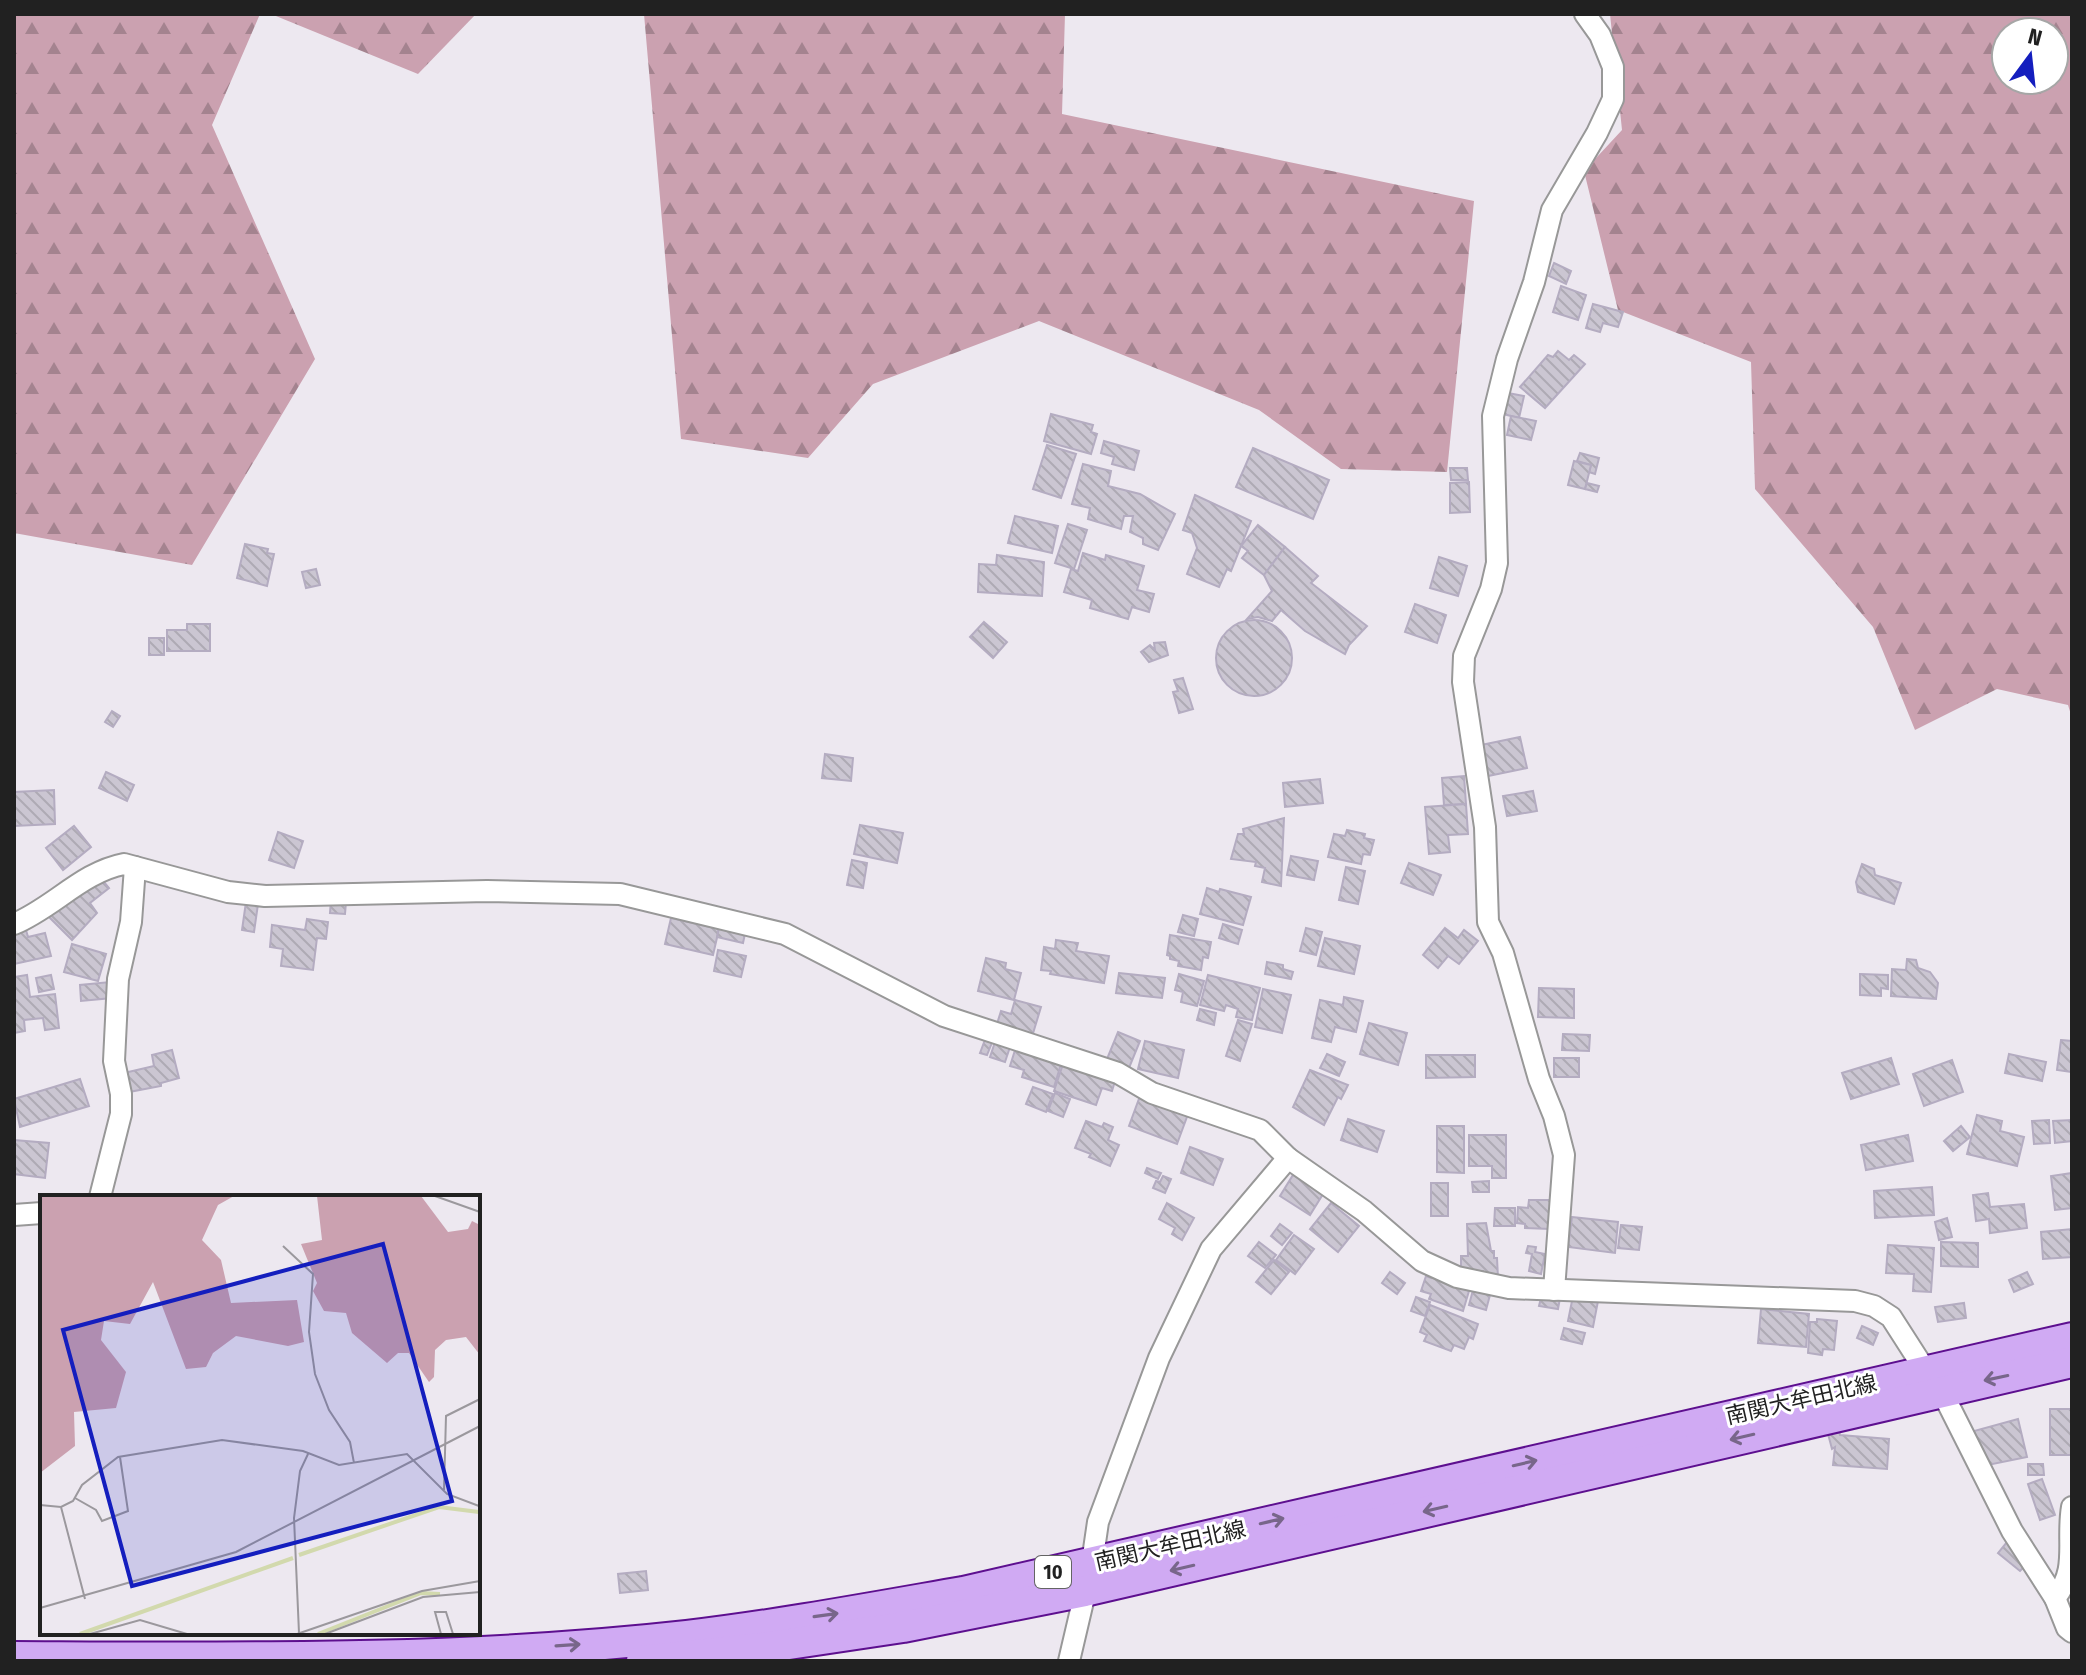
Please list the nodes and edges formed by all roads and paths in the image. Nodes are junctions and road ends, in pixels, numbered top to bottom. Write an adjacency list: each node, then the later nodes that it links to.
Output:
1 (1585, 14): 8 (street)
2 (135, 867): 3 (street); 4 (street); 5 (street)
3 (14, 924)
4 (1288, 1158): 8 (street); 13 (street)
5 (101, 1195)
6 (40, 1213): 7 (street)
7 (14, 1215)
8 (1554, 1290): 11 (street)
9 (2072, 1338): 11 (main road, 南関大牟田北線 / 10)
10 (2072, 1362): 11 (main road, 南関大牟田北線 / 10, one-way to 11)
11 (1933, 1380): 13 (main road, 南関大牟田北線 / 10); 14 (street)
12 (2072, 1507): 14 (street)
13 (1089, 1577): 16 (main road, 南関大牟田北線 / 10, one-way to 13); 17 (main road, 南関大牟田北線 / 10); 18 (street)
14 (2055, 1598): 15 (street)
15 (2072, 1632)
16 (14, 1657)
17 (642, 1661)
18 (1069, 1661)

